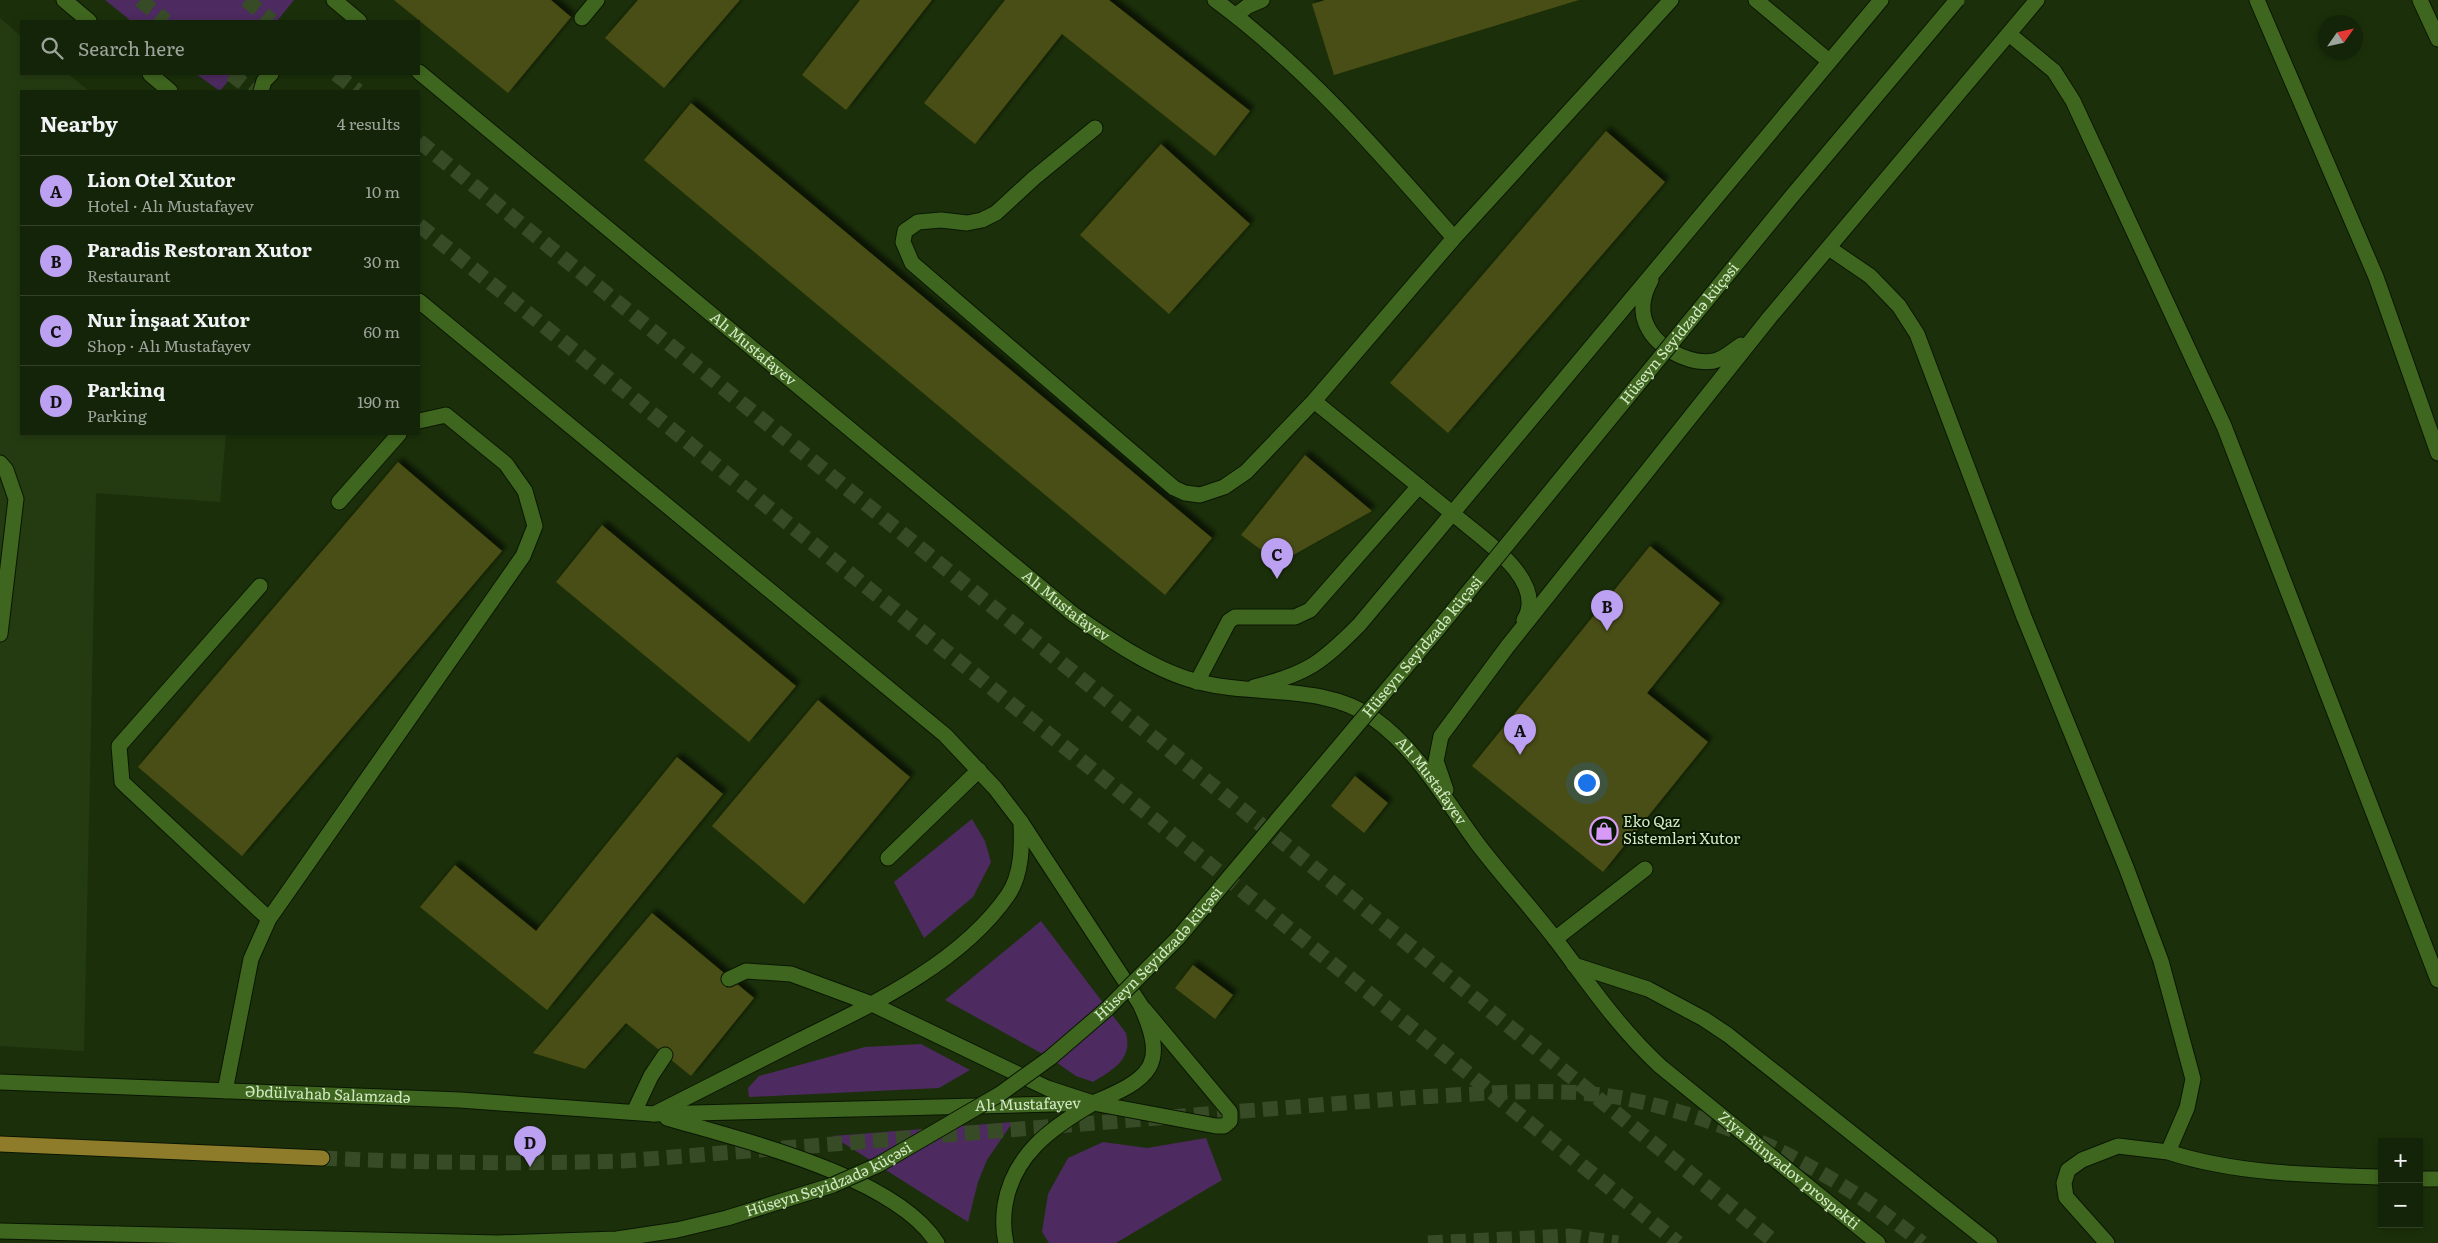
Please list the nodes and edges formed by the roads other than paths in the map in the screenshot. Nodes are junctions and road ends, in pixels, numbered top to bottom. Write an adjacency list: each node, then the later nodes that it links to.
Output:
1 (64, 0): 15 (street)
2 (334, 0): 16 (street)
3 (597, 0): 14 (street)
4 (1215, 0): 13 (street)
5 (1262, 0): 13 (street)
6 (1671, 0): 26 (street)
7 (1756, 0): 19 (street)
8 (1881, 0): 19 (street)
9 (1957, 0): 69 (street, Hüseyn Seyidzadə küçəsi, bridge)
10 (2037, 0): 17 (street)
11 (2257, 0): 34 (street)
12 (2420, 0): 18 (street)
13 (1236, 15): 26 (street)
14 (582, 18)
15 (88, 20)
16 (358, 20)
17 (2009, 34): 28 (street); 53 (street)
18 (2438, 39)
19 (1829, 61): 27 (street)
20 (420, 73): 42 (street, Alı Mustafayev)
21 (151, 75): 23 (street)
22 (269, 75): 24 (street)
23 (169, 90)
24 (261, 90)
25 (1095, 128): 31 (street)
26 (1454, 238): 31 (street)
27 (1676, 243): 30 (street); 38 (street)
28 (1829, 248): 30 (street); 64 (street)
29 (420, 301): 44 (street, Alı Mustafayev)
30 (1770, 317): 41 (street)
31 (1314, 400): 36 (street)
32 (420, 421): 49 (street)
33 (398, 435): 37 (street)
34 (2438, 453)
35 (0, 463): 40 (street)
36 (1419, 486): 38 (street); 42 (street)
37 (339, 502)
38 (1452, 513): 41 (street); 43 (street)
39 (260, 586): 49 (street)
40 (0, 634)
41 (1507, 646): 46 (street)
42 (1197, 682): 43 (street, Alı Mustafayev)
43 (1242, 690): 46 (street, Alı Mustafayev)
44 (979, 770): 45 (street, Alı Mustafayev); 47 (street)
45 (1021, 822): 54 (street); 55 (street, Alı Mustafayev)
46 (1479, 845): 50 (street, Alı Mustafayev)
47 (888, 858)
48 (1645, 869): 50 (street)
49 (269, 918): 58 (street)
50 (1555, 939): 51 (street, Alı Mustafayev)
51 (1574, 966): 59 (street, Alı Mustafayev); 73 (street)
52 (729, 979): 54 (street)
53 (2438, 980)
54 (872, 1004): 60 (street); 62 (street)
55 (1140, 1004): 60 (street, Alı Mustafayev); 60 (street)
56 (665, 1054): 61 (street)
57 (0, 1082): 58 (street, Əbdülvahab Salamzadə)
58 (224, 1091): 61 (street, Əbdülvahab Salamzadə)
59 (1701, 1098): 72 (street, Ziya Bünyadov prospekti)
60 (1093, 1103): 62 (street, Alı Mustafayev); 71 (street)
61 (634, 1112): 62 (street, Əbdülvahab Salamzadə)
62 (654, 1114): 70 (street)
63 (0, 1144): 65 (main road)
64 (2168, 1152): 66 (street); 74 (street)
65 (322, 1158)
66 (2378, 1177)
67 (2423, 1179): 68 (street)
68 (2438, 1179)
69 (0, 1230)
70 (937, 1243)
71 (1006, 1243)
72 (1878, 1243)
73 (1990, 1243)
74 (2107, 1243)

